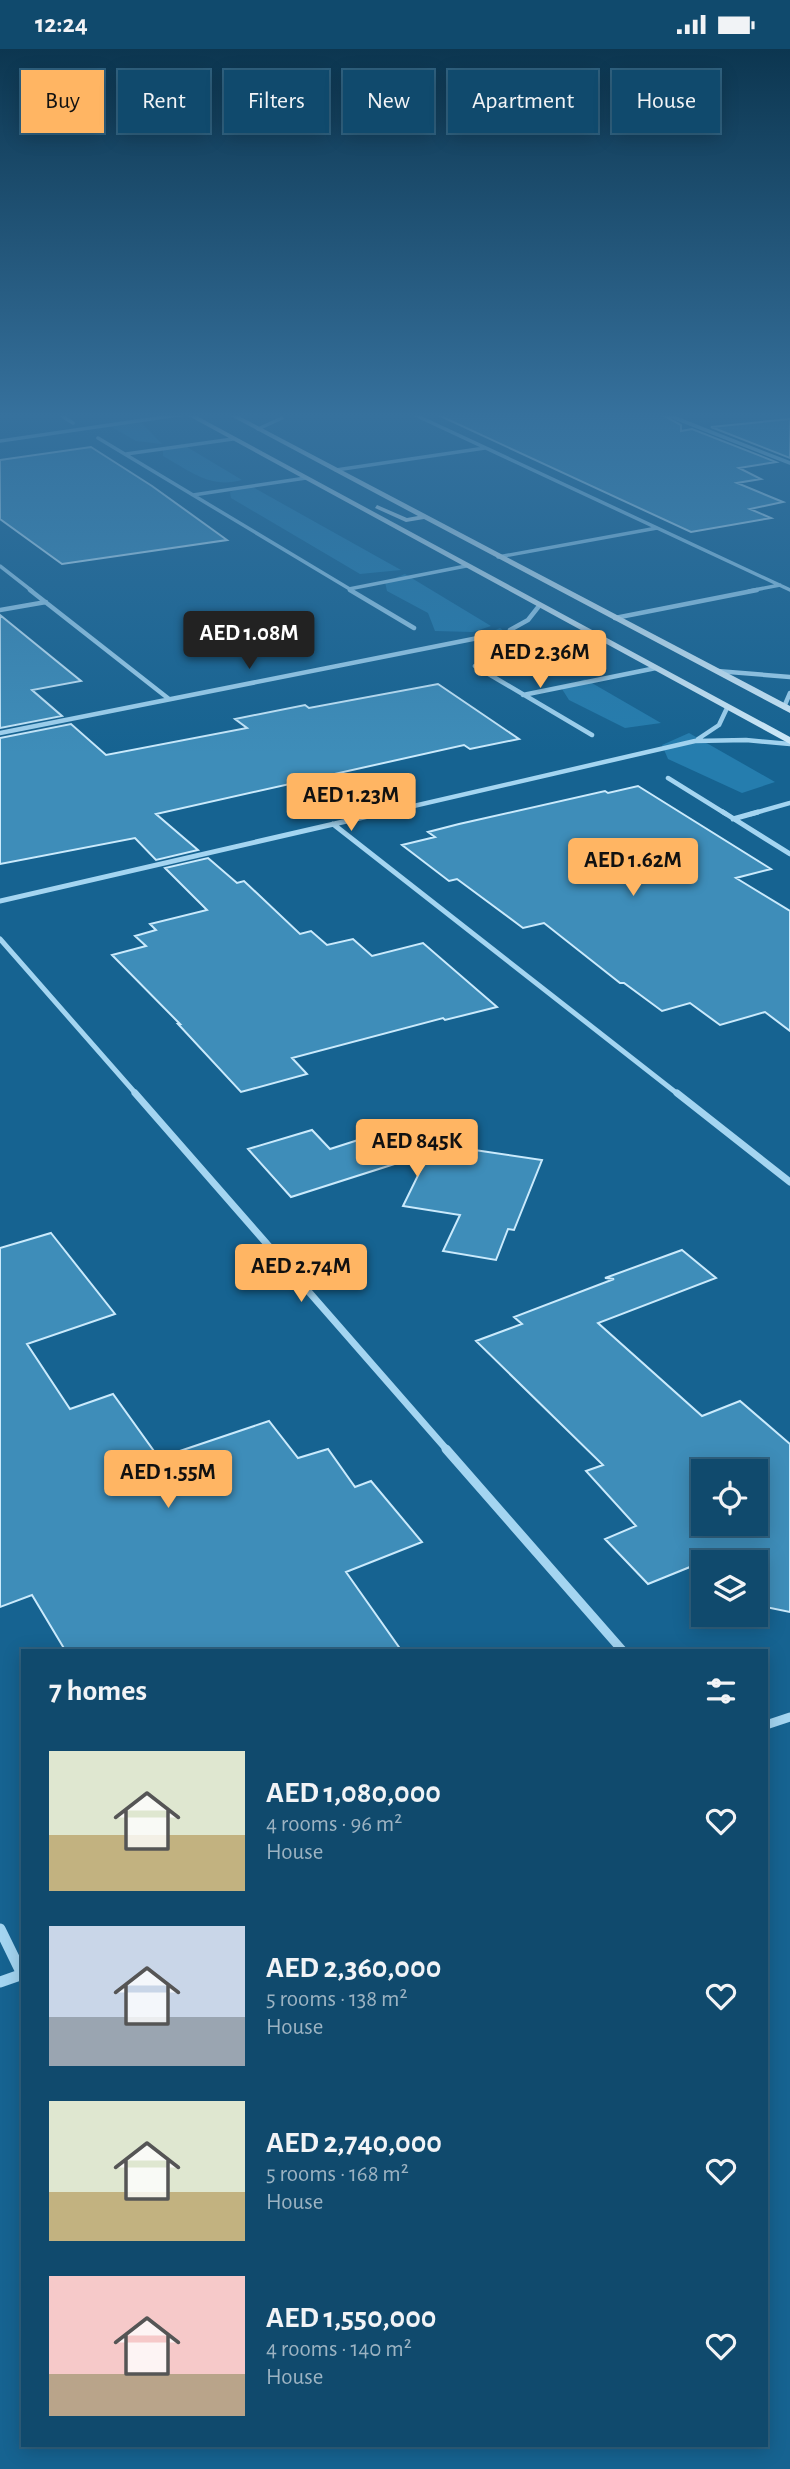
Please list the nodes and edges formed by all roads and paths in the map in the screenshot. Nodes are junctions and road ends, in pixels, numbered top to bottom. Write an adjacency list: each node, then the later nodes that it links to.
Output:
1 (246, 527): 9 (street)
2 (395, 527): 7 (main road)
3 (442, 527): 5 (main road)
4 (657, 528): 5 (street); 8 (street)
5 (498, 557): 14 (main road)
6 (0, 566): 11 (street)
7 (466, 566): 9 (street); 12 (main road)
8 (780, 585): 10 (street); 14 (street)
9 (349, 589): 15 (street)
10 (790, 590)
11 (46, 602): 13 (street); 24 (street)
12 (538, 606): 16 (street); 17 (main road)
13 (0, 610)
14 (615, 618): 20 (main road)
15 (414, 628)
16 (503, 633): 17 (street); 24 (street)
17 (591, 633): 19 (main road)
18 (475, 666): 23 (street)
19 (656, 668): 23 (street); 25 (main road)
20 (713, 670): 21 (street); 26 (main road)
21 (790, 677)
22 (790, 692): 26 (street)
23 (523, 695): 28 (street)
24 (170, 699): 27 (street)
25 (727, 708): 29 (street); 30 (main road)
26 (787, 709)
27 (0, 733)
28 (592, 735)
29 (695, 741): 30 (street); 34 (street)
30 (790, 743)
31 (668, 778): 33 (street)
32 (790, 803): 33 (street)
33 (733, 819): 35 (street)
34 (333, 824): 36 (street); 38 (street)
35 (790, 854)
36 (0, 901)
37 (0, 939): 39 (street)
38 (790, 1182)
39 (621, 1649)
40 (790, 1717): 41 (street)
41 (768, 1724)
42 (0, 1929): 43 (street)
43 (21, 1972)
44 (21, 1974): 45 (street)
45 (0, 1982)

